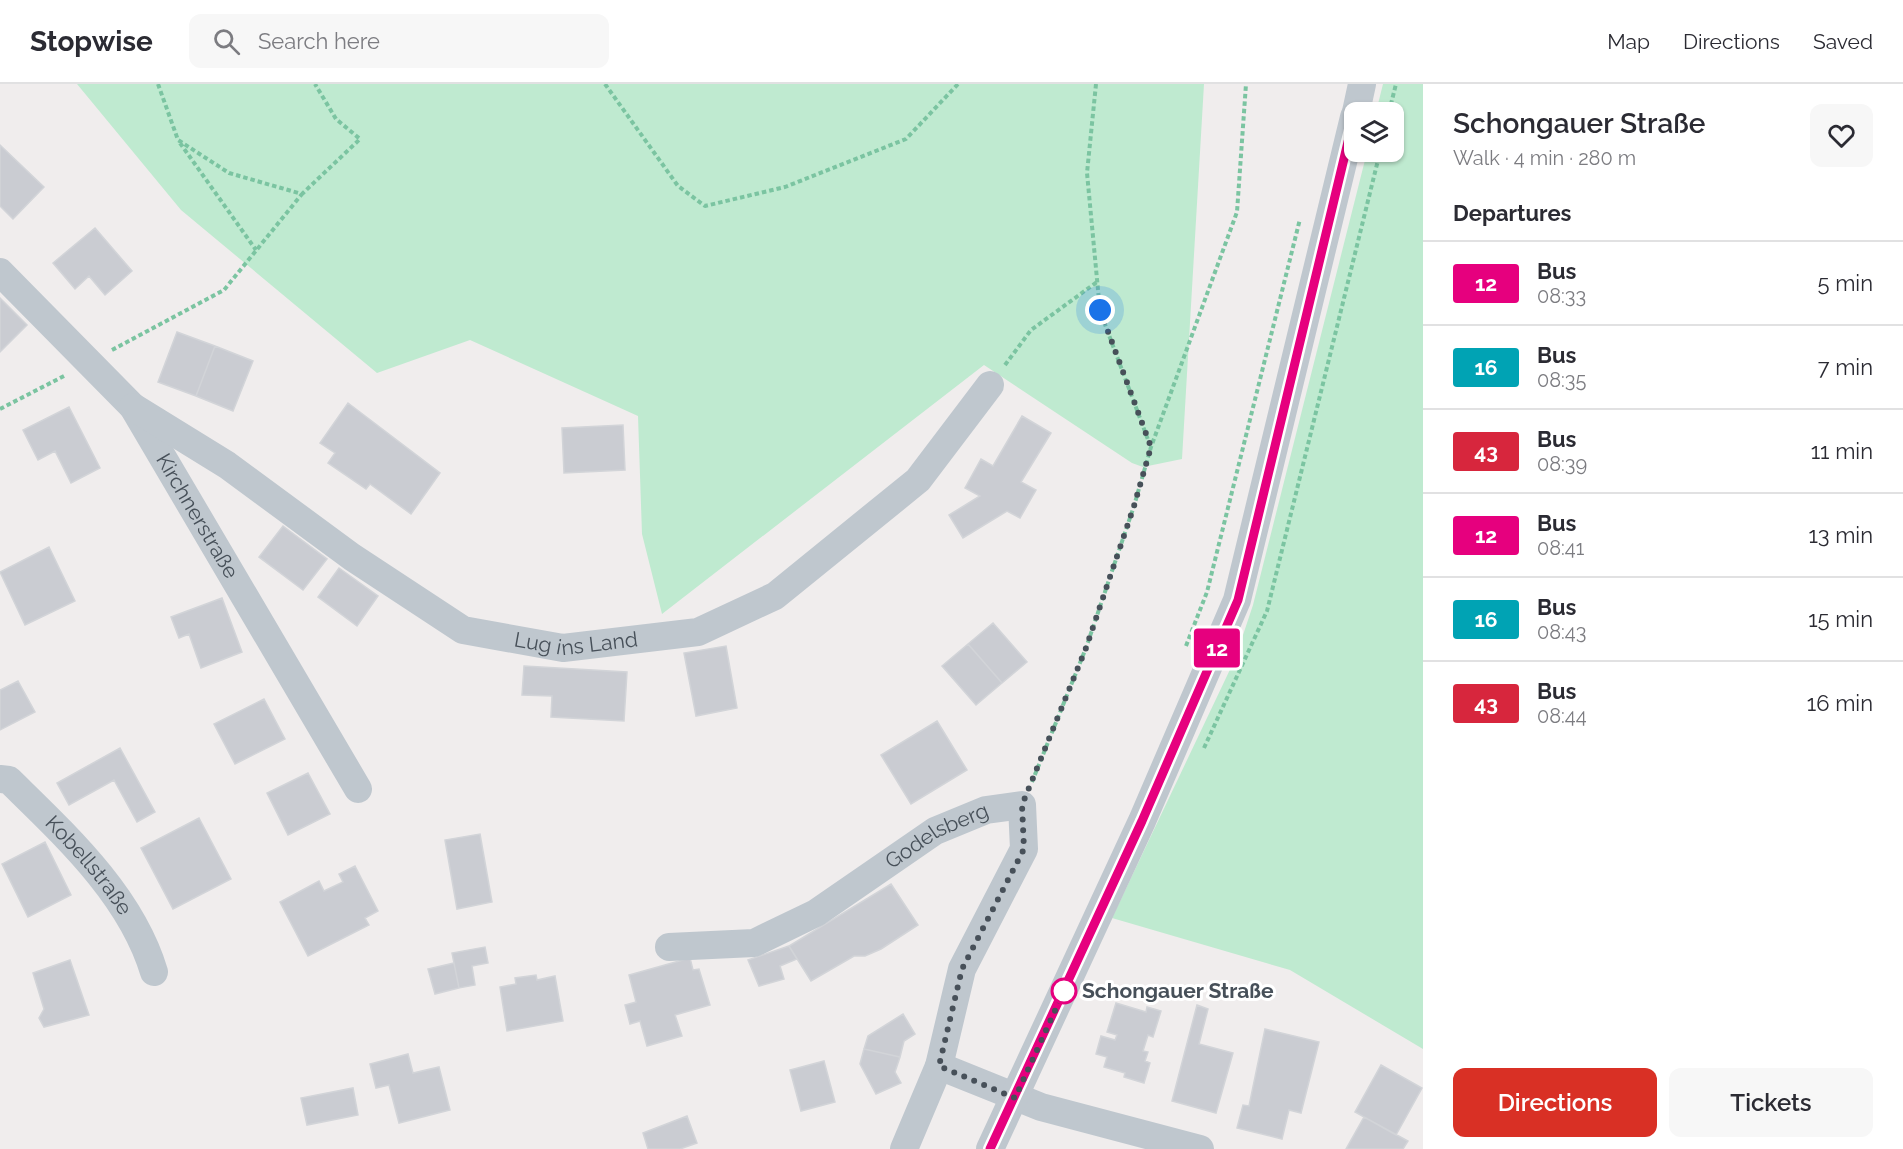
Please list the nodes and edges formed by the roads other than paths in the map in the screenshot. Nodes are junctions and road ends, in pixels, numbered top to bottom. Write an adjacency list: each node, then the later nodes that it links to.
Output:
1 (1362, 84): 2 (street)
2 (1358, 102)
3 (1344, 161): 12 (street)
4 (0, 272): 6 (street, Kirchnerstraße)
5 (990, 385): 6 (street, Lug ins Land)
6 (133, 407): 8 (street, Kirchnerstraße)
7 (0, 779): 10 (street, Kobellstraße)
8 (358, 789)
9 (669, 947): 11 (street, Godelsberg)
10 (154, 972)
11 (939, 1066): 12 (street); 13 (street, Godelsberg)
12 (1015, 1098): 14 (street); 15 (street)
13 (904, 1149)
14 (990, 1149)
15 (1200, 1149)

